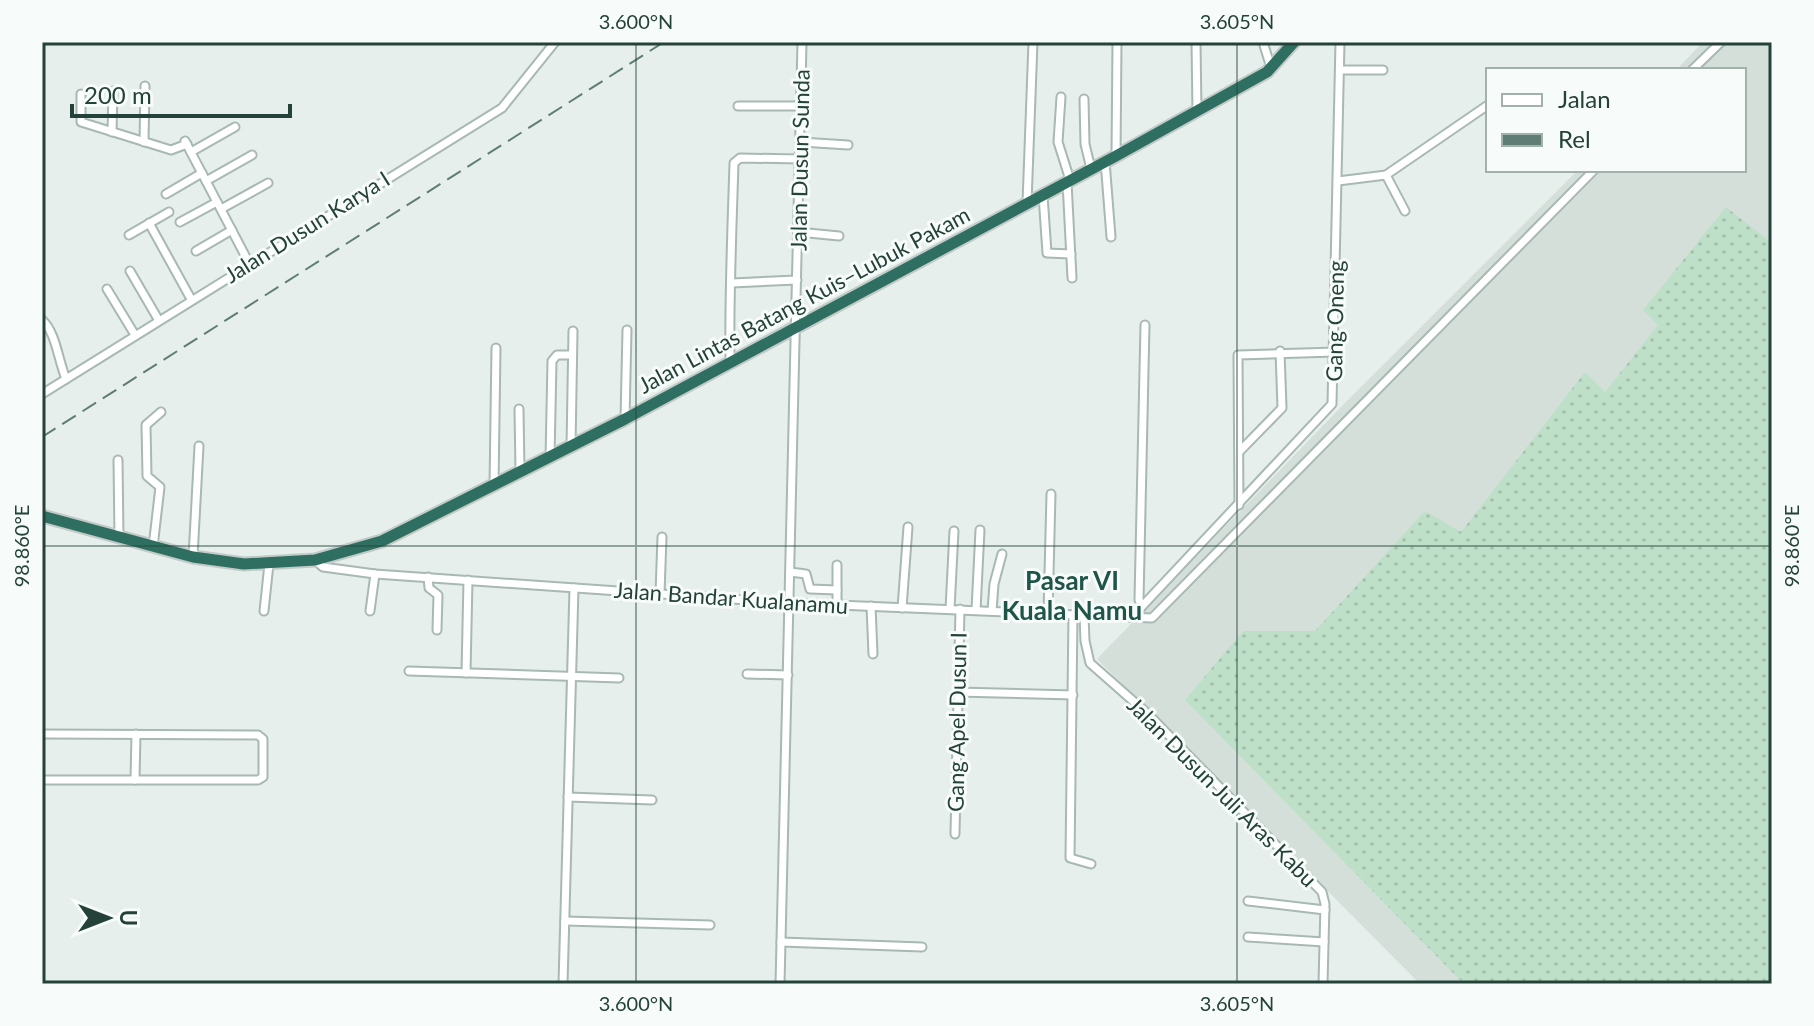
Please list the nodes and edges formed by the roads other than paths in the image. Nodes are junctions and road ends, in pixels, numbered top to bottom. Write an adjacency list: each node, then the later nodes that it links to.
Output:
1 (555, 42): 55 (street, Jalan Dusun Karya I)
2 (802, 42): 20 (street, Jalan Dusun Sunda)
3 (1033, 42): 42 (street)
4 (1117, 42): 30 (street)
5 (1196, 42): 22 (street)
6 (1263, 42): 10 (street)
7 (1294, 42): 10 (highway, Jalan Lintas Batang Kuis–Lubuk Pakam)
8 (1340, 42): 12 (street, Gang Oneng)
9 (1721, 42): 11 (street)
10 (1271, 68): 22 (highway, Jalan Lintas Batang Kuis–Lubuk Pakam)
11 (1694, 68)
12 (1340, 70): 13 (street); 38 (street, Gang Oneng)
13 (1383, 70)
14 (145, 86): 25 (street)
15 (113, 91): 24 (street)
16 (81, 94): 24 (street)
17 (1061, 97): 37 (street)
18 (1084, 99): 32 (street)
19 (738, 106): 20 (street)
20 (802, 106): 26 (street, Jalan Dusun Sunda)
21 (1486, 106): 35 (street)
22 (1197, 112): 30 (highway, Jalan Lintas Batang Kuis–Lubuk Pakam)
23 (235, 127): 28 (street)
24 (112, 132): 25 (street)
25 (144, 142): 28 (street)
26 (801, 142): 27 (street); 31 (street, Jalan Dusun Sunda)
27 (848, 145)
28 (188, 146): 34 (street)
29 (252, 155): 36 (street)
30 (1110, 158): 32 (highway, Jalan Lintas Batang Kuis–Lubuk Pakam); 52 (street)
31 (800, 159): 49 (street, Jalan Dusun Sunda); 59 (street)
32 (1091, 169): 37 (highway, Jalan Lintas Batang Kuis–Lubuk Pakam)
33 (1592, 172): 123 (street, Jalan Bandar Kualanamu)
34 (202, 173): 36 (street); 40 (street)
35 (1386, 175): 38 (street); 44 (street)
36 (206, 181): 43 (street)
37 (1068, 181): 41 (highway, Jalan Lintas Batang Kuis–Lubuk Pakam); 54 (street)
38 (1338, 181): 71 (street, Gang Oneng)
39 (268, 183): 43 (street)
40 (166, 194)
41 (1043, 195): 42 (highway, Jalan Lintas Batang Kuis–Lubuk Pakam); 54 (street)
42 (1027, 203): 65 (highway, Jalan Lintas Batang Kuis–Lubuk Pakam)
43 (219, 206): 46 (street); 48 (street)
44 (1405, 211)
45 (169, 212): 47 (street)
46 (180, 222)
47 (149, 223): 50 (street); 61 (street)
48 (232, 230): 53 (street); 55 (street)
49 (798, 232): 51 (street); 58 (street, Jalan Dusun Sunda)
50 (129, 235)
51 (839, 236)
52 (1111, 237)
53 (196, 251)
54 (1071, 254): 57 (street)
55 (249, 263): 61 (street, Jalan Dusun Karya I)
56 (130, 271): 62 (street)
57 (1072, 278)
58 (797, 280): 59 (street); 65 (street, Jalan Dusun Sunda)
59 (732, 283): 73 (street)
60 (107, 289): 68 (street)
61 (191, 299): 62 (street, Jalan Dusun Karya I)
62 (158, 319): 68 (street, Jalan Dusun Karya I)
63 (42, 320): 74 (street)
64 (1145, 325): 111 (street)
65 (797, 327): 73 (highway, Jalan Lintas Batang Kuis–Lubuk Pakam); 100 (street, Jalan Dusun Sunda)
66 (627, 330): 78 (street)
67 (573, 331): 72 (street)
68 (135, 335): 74 (street, Jalan Dusun Karya I)
69 (496, 348): 85 (street)
70 (1280, 351): 71 (street); 81 (street); 81 (street)
71 (1335, 352): 87 (street, Gang Oneng)
72 (572, 355): 80 (street); 82 (street)
73 (730, 361): 78 (highway, Jalan Lintas Batang Kuis–Lubuk Pakam)
74 (66, 379): 75 (street, Jalan Dusun Karya I)
75 (42, 394)
76 (519, 409): 84 (street)
77 (161, 412): 94 (street)
78 (625, 419): 80 (highway, Jalan Lintas Batang Kuis–Lubuk Pakam)
79 (199, 446): 96 (street)
80 (571, 447): 82 (highway, Jalan Lintas Batang Kuis–Lubuk Pakam)
81 (1239, 452): 87 (street)
82 (550, 458): 84 (highway, Jalan Lintas Batang Kuis–Lubuk Pakam)
83 (118, 460): 93 (street)
84 (520, 472): 85 (highway, Jalan Lintas Batang Kuis–Lubuk Pakam)
85 (494, 486): 97 (highway, Jalan Lintas Batang Kuis–Lubuk Pakam)
86 (1051, 494): 120 (street)
87 (1239, 505): 111 (street, Gang Oneng)
88 (42, 516): 93 (highway, Jalan Lintas Batang Kuis–Lubuk Pakam)
89 (908, 527): 113 (street)
90 (980, 530): 116 (street)
91 (954, 531): 114 (street)
92 (662, 537): 107 (street)
93 (119, 538): 94 (highway, Jalan Lintas Batang Kuis–Lubuk Pakam)
94 (153, 547): 96 (highway, Jalan Lintas Batang Kuis–Lubuk Pakam)
95 (1002, 554): 119 (street)
96 (193, 557): 98 (highway, Jalan Lintas Batang Kuis–Lubuk Pakam)
97 (315, 560): 98 (highway, Jalan Lintas Batang Kuis–Lubuk Pakam); 101 (street, Jalan Bandar Kualanamu)
98 (269, 564): 117 (street)
99 (837, 565): 106 (street)
100 (790, 572): 105 (street); 108 (street, Jalan Dusun Sunda)
101 (375, 574): 102 (street, Jalan Bandar Kualanamu); 118 (street)
102 (428, 577): 103 (street, Jalan Bandar Kualanamu); 124 (street)
103 (468, 580): 104 (street, Jalan Bandar Kualanamu); 129 (street)
104 (574, 588): 107 (street, Jalan Bandar Kualanamu); 132 (street)
105 (820, 590): 106 (street); 109 (street)
106 (837, 590): 110 (street)
107 (660, 593): 108 (street, Jalan Bandar Kualanamu)
108 (789, 603): 109 (street, Jalan Bandar Kualanamu); 131 (street, Jalan Dusun Sunda)
109 (820, 604): 110 (street, Jalan Bandar Kualanamu)
110 (837, 605): 112 (street, Jalan Bandar Kualanamu)
111 (1142, 605): 123 (street, Gang Oneng)
112 (871, 606): 113 (street, Jalan Bandar Kualanamu); 127 (street)
113 (902, 608): 114 (street, Jalan Bandar Kualanamu)
114 (950, 609): 115 (street, Jalan Bandar Kualanamu)
115 (960, 609): 116 (street, Jalan Bandar Kualanamu); 134 (street, Gang Apel Dusun I)
116 (976, 610): 119 (street, Jalan Bandar Kualanamu)
117 (264, 611)
118 (370, 611)
119 (992, 611): 120 (street, Jalan Bandar Kualanamu)
120 (1048, 614): 121 (street, Jalan Bandar Kualanamu)
121 (1073, 615): 122 (street, Jalan Bandar Kualanamu); 125 (street)
122 (1084, 615): 123 (street, Jalan Bandar Kualanamu); 126 (street, Jalan Dusun Juli Aras Kabu)
123 (1132, 617)
124 (437, 630)
125 (1074, 641): 126 (street); 135 (street)
126 (1085, 641): 145 (street, Jalan Dusun Juli Aras Kabu)
127 (873, 654)
128 (409, 671): 129 (street)
129 (466, 673): 132 (street)
130 (747, 674): 131 (street)
131 (788, 675): 149 (street, Jalan Dusun Sunda)
132 (572, 678): 133 (street); 140 (street)
133 (619, 678)
134 (957, 692): 135 (street); 142 (street, Gang Apel Dusun I)
135 (1073, 695): 143 (street)
136 (42, 734): 137 (street)
137 (136, 734): 139 (street); 139 (street)
138 (42, 780): 139 (street)
139 (135, 780)
140 (568, 797): 141 (street); 146 (street)
141 (652, 800)
142 (955, 834)
143 (1091, 864)
144 (1248, 901): 145 (street)
145 (1325, 910): 150 (street, Jalan Dusun Juli Aras Kabu)
146 (565, 921): 147 (street); 152 (street)
147 (710, 925)
148 (1248, 937): 150 (street)
149 (781, 942): 151 (street); 153 (street, Jalan Dusun Sunda)
150 (1324, 942): 154 (street, Jalan Dusun Juli Aras Kabu)
151 (922, 947)
152 (563, 984)
153 (780, 984)
154 (1323, 984)

